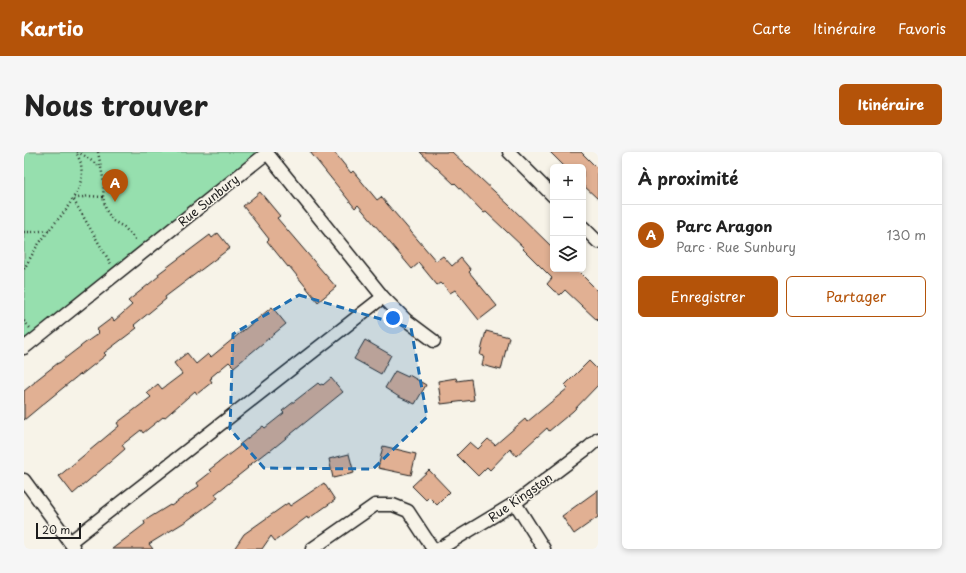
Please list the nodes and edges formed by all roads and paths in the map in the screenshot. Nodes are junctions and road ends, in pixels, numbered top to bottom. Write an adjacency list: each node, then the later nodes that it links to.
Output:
1 (76, 152): 4 (path); 7 (path)
2 (98, 152): 4 (path)
3 (510, 152): 5 (street)
4 (101, 167): 6 (path)
5 (550, 193)
6 (103, 197): 7 (path); 12 (path)
7 (73, 200): 8 (path); 14 (path)
8 (49, 230): 10 (path); 13 (path)
9 (586, 230): 11 (street)
10 (24, 232)
11 (598, 242)
12 (145, 251): 14 (street, Rue Sunbury); 15 (street, Rue Sunbury)
13 (24, 269)
14 (117, 274): 17 (street, Rue Sunbury)
15 (383, 297): 16 (street, Rue Sunbury); 21 (street)
16 (434, 341)
17 (24, 348)
18 (598, 439): 20 (street, Rue Kingston)
19 (24, 480): 21 (street)
20 (515, 503): 24 (street, Rue Kingston); 25 (street)
21 (72, 546)
22 (312, 549): 23 (street)
23 (433, 549)
24 (439, 549)
25 (544, 549)

